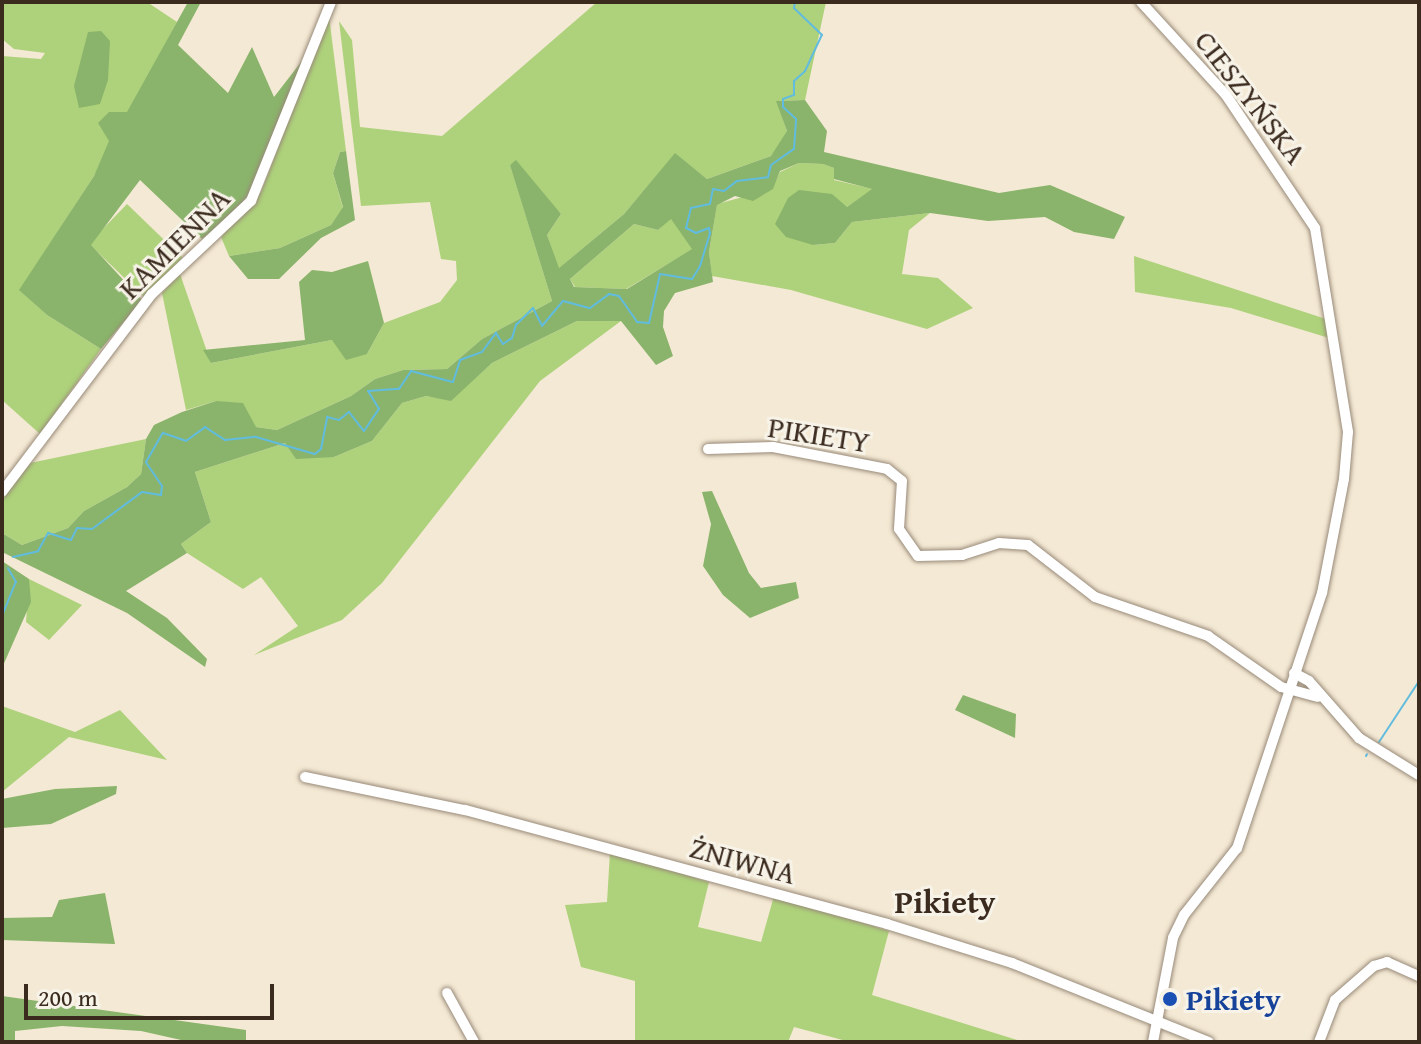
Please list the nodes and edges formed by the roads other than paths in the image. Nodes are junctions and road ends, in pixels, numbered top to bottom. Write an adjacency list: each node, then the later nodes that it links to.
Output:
1 (331, 2): 4 (street, KAMIENNA)
2 (1141, 2): 5 (street, CIESZYŃSKA)
3 (708, 449): 6 (street, PIKIETY)
4 (2, 492)
5 (1294, 673): 6 (street); 7 (street)
6 (1288, 688): 7 (street); 12 (street)
7 (1318, 697): 8 (street)
8 (1419, 775)
9 (305, 777): 12 (street, ŻNIWNA)
10 (1419, 976): 16 (street)
11 (447, 993): 13 (street)
12 (1159, 1021): 14 (street); 15 (street, ŻNIWNA)
13 (474, 1042)
14 (1153, 1042)
15 (1209, 1042)
16 (1319, 1042)

